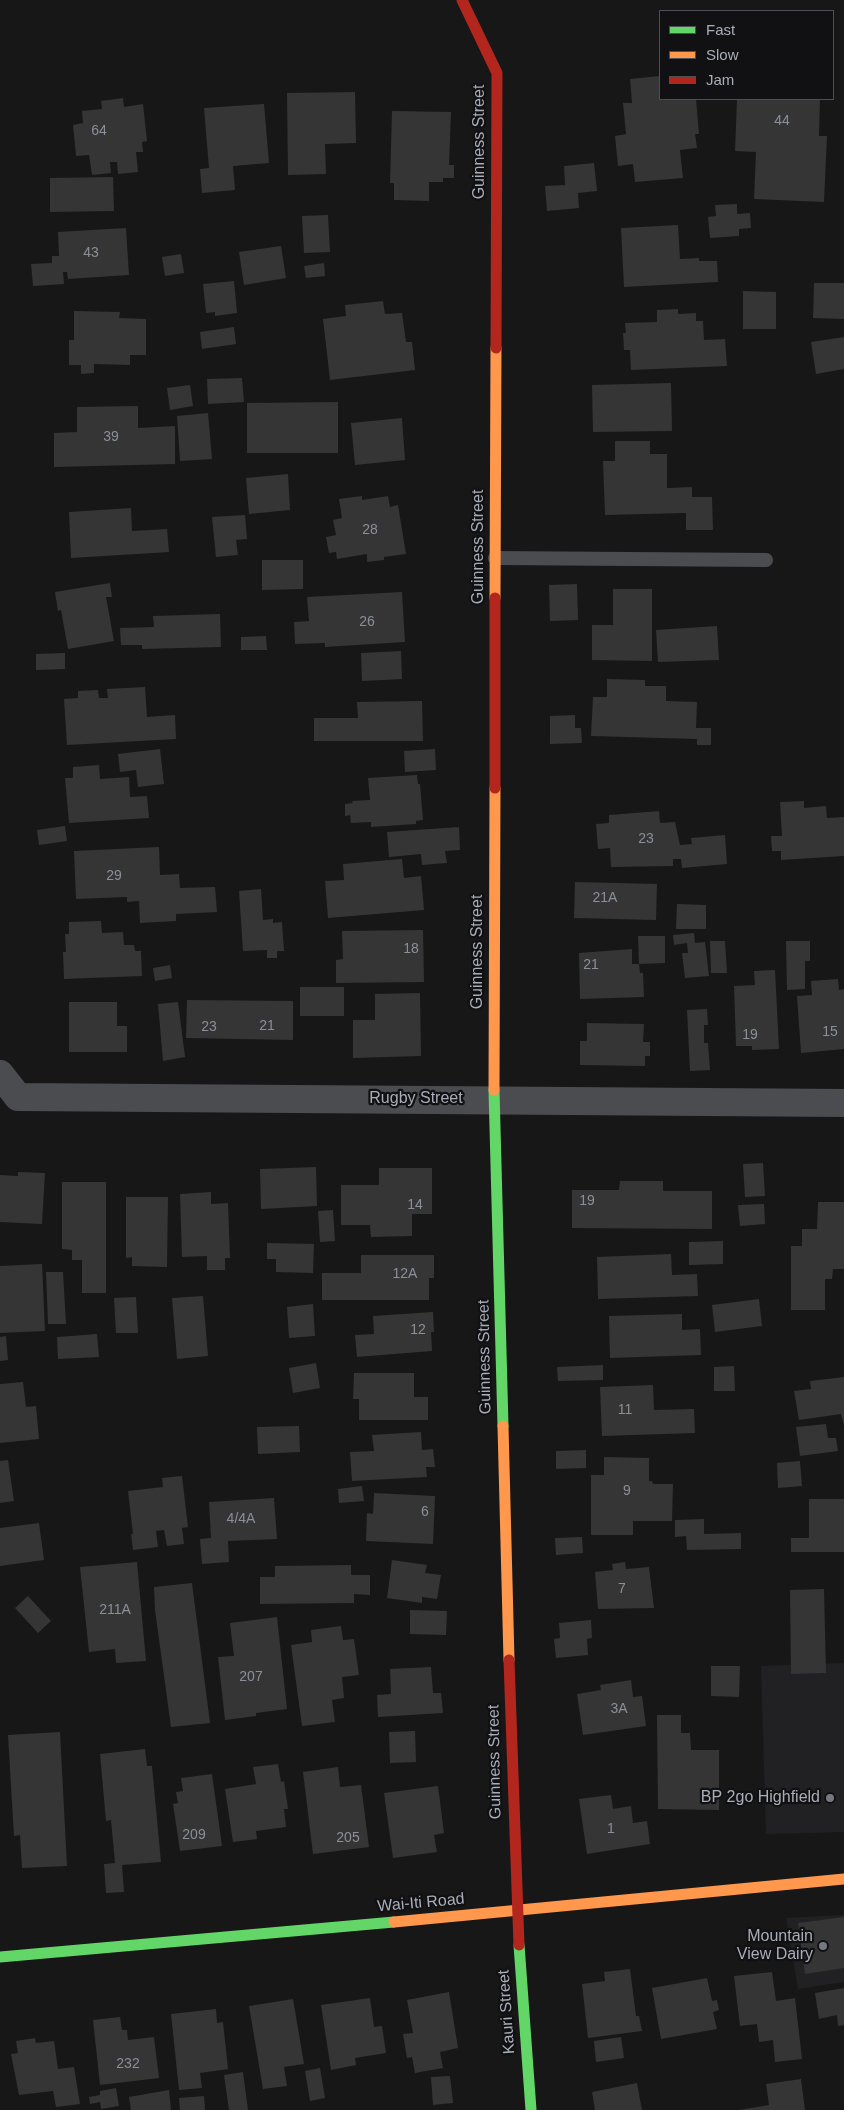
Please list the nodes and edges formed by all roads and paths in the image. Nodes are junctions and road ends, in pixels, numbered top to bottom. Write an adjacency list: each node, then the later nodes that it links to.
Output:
1 (462, 0): 2 (street, Guinness Street)
2 (495, 558): 3 (lane); 5 (street, Guinness Street)
3 (766, 560)
4 (0, 1074): 5 (street, Rugby Street)
5 (494, 1099): 6 (street, Rugby Street); 8 (street, Guinness Street)
6 (844, 1103)
7 (844, 1879): 8 (street, Wai-Iti Road)
8 (516, 1911): 9 (street, Wai-Iti Road); 10 (street, Kauri Street)
9 (0, 1956)
10 (531, 2110)

